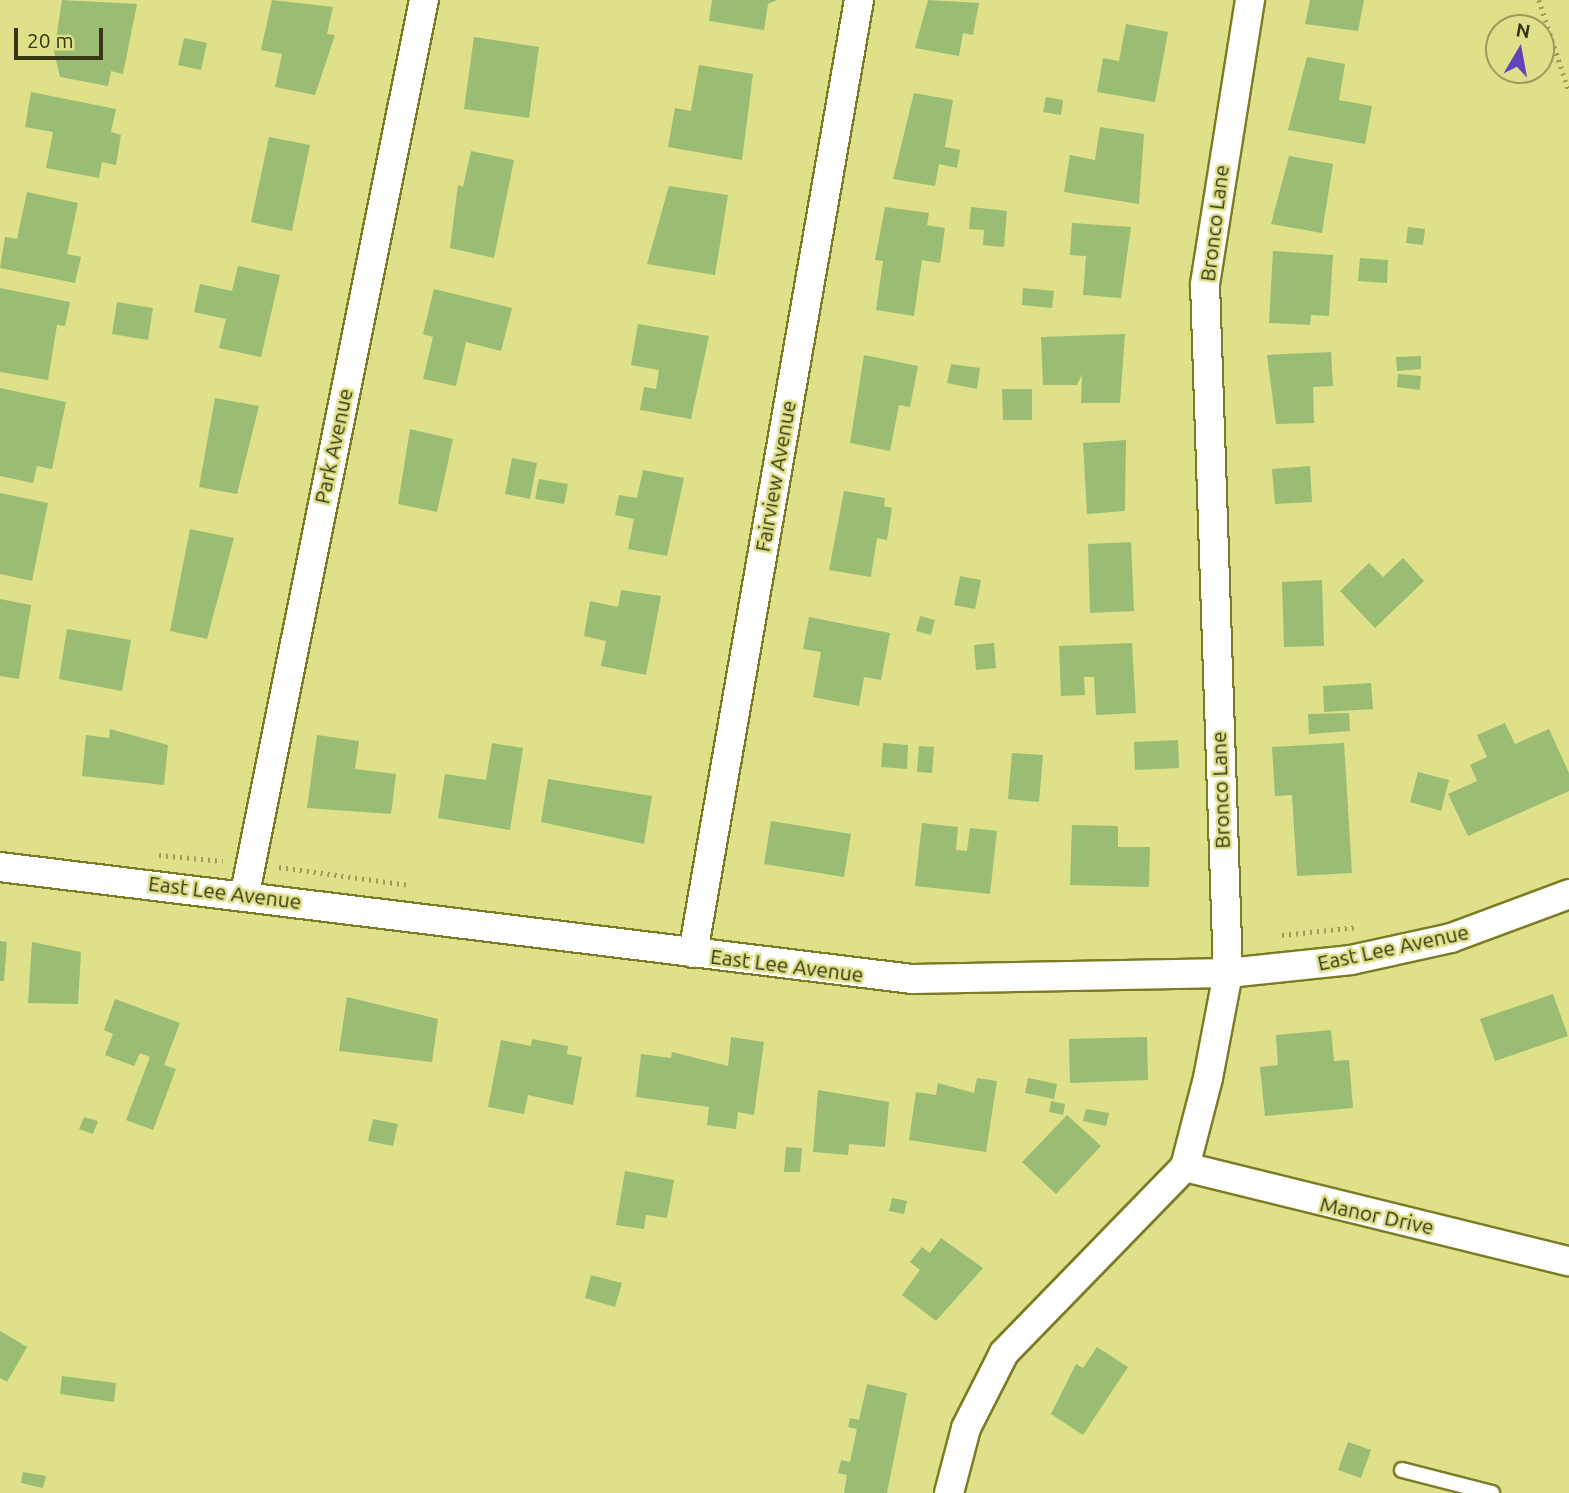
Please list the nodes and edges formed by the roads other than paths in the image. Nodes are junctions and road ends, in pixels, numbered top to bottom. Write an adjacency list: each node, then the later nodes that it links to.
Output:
1 (424, 0): 5 (street, Park Avenue)
2 (859, 0): 7 (street, Fairview Avenue)
3 (1250, 0): 8 (street, Bronco Lane)
4 (0, 867): 5 (street, East Lee Avenue)
5 (245, 893): 7 (street, East Lee Avenue)
6 (1569, 894): 8 (street, East Lee Avenue)
7 (693, 953): 8 (street, East Lee Avenue)
8 (1228, 973): 9 (street, Bronco Lane)
9 (1185, 1167): 10 (street, Manor Drive); 12 (street)
10 (1569, 1261)
11 (1402, 1470): 13 (lane)
12 (949, 1493)
13 (1492, 1493)

